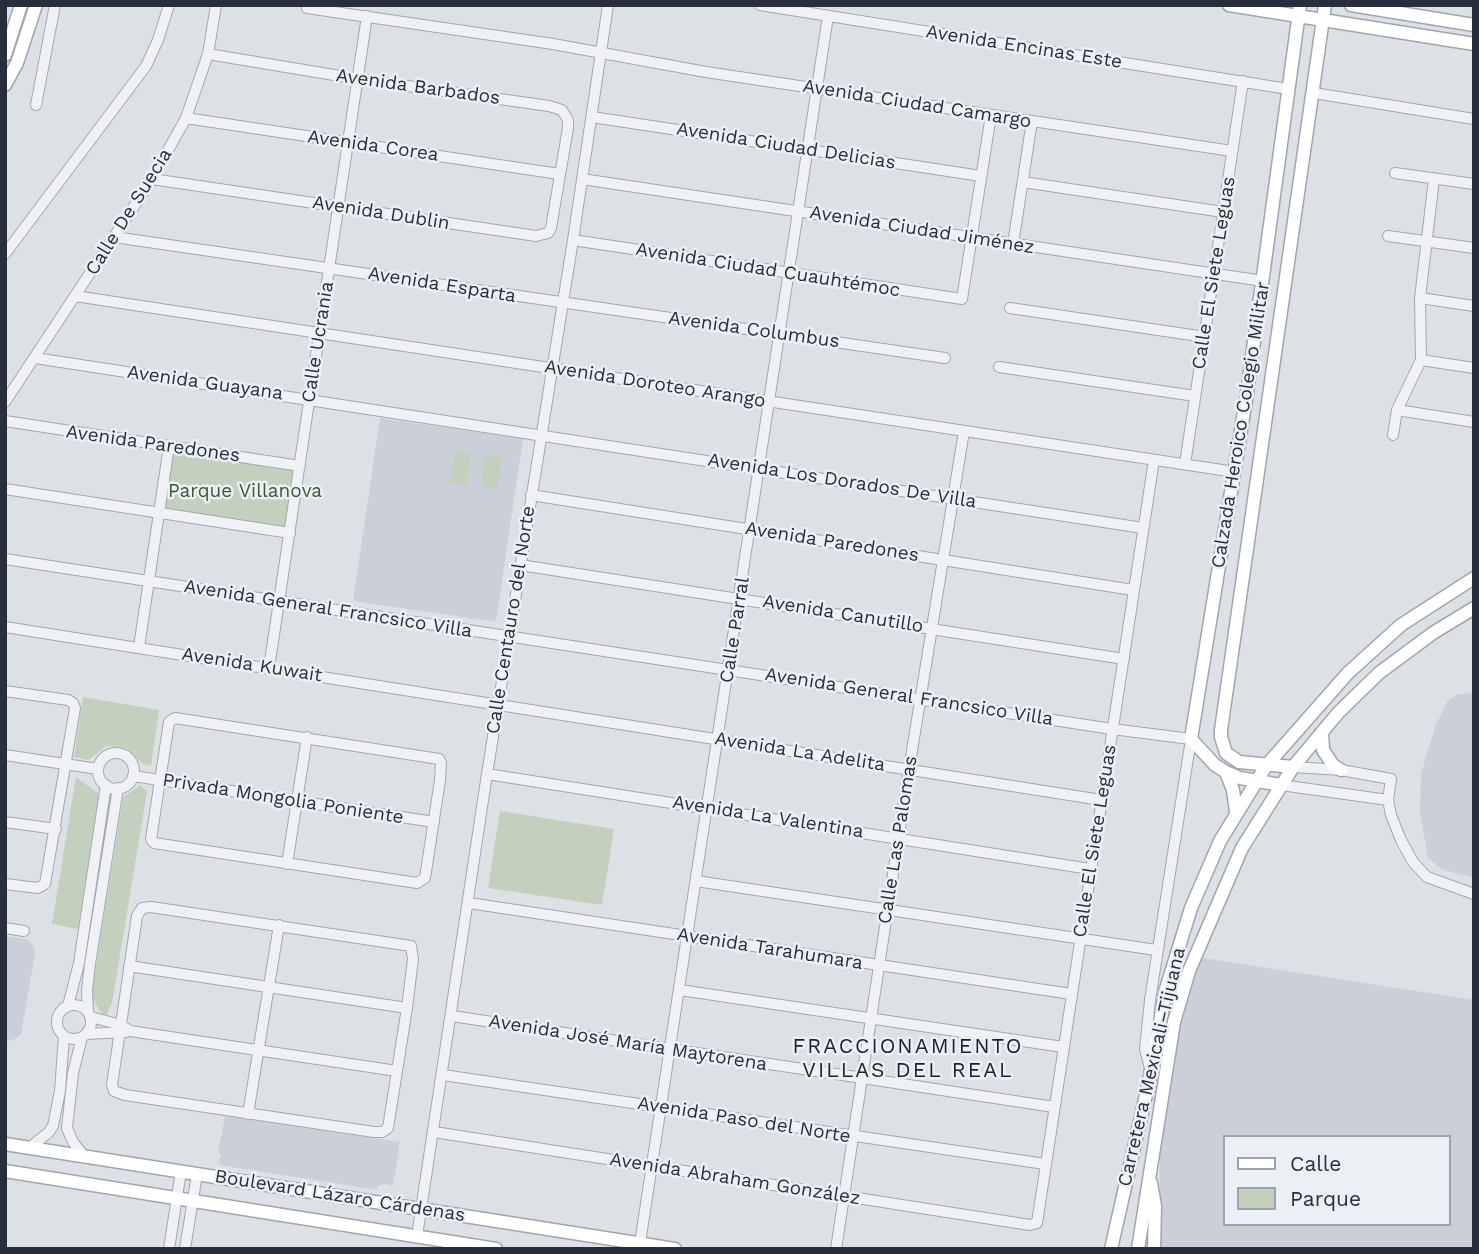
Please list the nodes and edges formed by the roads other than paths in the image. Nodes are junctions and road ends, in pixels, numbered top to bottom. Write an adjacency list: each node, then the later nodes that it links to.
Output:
1 (21, 5): 21 (main road)
2 (36, 5): 25 (main road)
3 (55, 5): 29 (street)
4 (169, 5): 56 (street)
5 (216, 5): 20 (street, Calle De Suecia)
6 (608, 5): 22 (street, Calle Centauro del Norte)
7 (760, 5): 16 (street, Avenida Encinas Este)
8 (1229, 5): 14 (main road)
9 (1325, 5): 17 (main road, Calzada Heroico Colegio Militar)
10 (1351, 5): 11 (main road)
11 (1376, 7): 13 (main road)
12 (307, 8): 15 (street, Avenida Ciudad Camargo)
13 (1393, 8): 18 (main road)
14 (1299, 11): 17 (main road); 27 (main road, Calzada Heroico Colegio Militar)
15 (367, 16): 22 (street, Avenida Ciudad Camargo); 23 (street, Calle Ucrania)
16 (828, 16): 24 (street, Avenida Encinas Este); 26 (street, Calle Parral)
17 (1323, 20): 19 (main road); 28 (main road, Calzada Heroico Colegio Militar)
18 (1474, 25)
19 (1474, 44)
20 (208, 54): 23 (street, Avenida Barbados); 32 (street, Calle De Suecia)
21 (5, 55)
22 (601, 55): 26 (street, Avenida Ciudad Camargo); 31 (street, Calle Centauro del Norte)
23 (358, 79): 35 (street, Calle Ucrania); 39 (street, Avenida Barbados)
24 (1243, 81): 27 (street, Avenida Encinas Este); 37 (street, Calle El Siete Leguas)
25 (5, 85)
26 (817, 89): 30 (street, Avenida Ciudad Camargo); 36 (street, Calle Parral)
27 (1288, 89): 60 (main road, Calzada Heroico Colegio Militar)
28 (1314, 93): 33 (street); 73 (main road, Calzada Heroico Colegio Militar)
29 (36, 105)
30 (991, 116): 34 (street, Avenida Ciudad Camargo); 40 (street)
31 (592, 117): 36 (street, Avenida Ciudad Delicias); 42 (street, Calle Centauro del Norte)
32 (186, 118): 35 (street, Avenida Corea); 41 (street, Calle De Suecia)
33 (1474, 119)
34 (1032, 121): 37 (street, Avenida Ciudad Camargo); 44 (street)
35 (348, 143): 39 (street, Avenida Corea); 46 (street, Calle Ucrania)
36 (807, 150): 40 (street, Avenida Ciudad Delicias); 47 (street, Calle Parral)
37 (1233, 151): 48 (street, Calle El Siete Leguas)
38 (1395, 173): 43 (street)
39 (559, 174): 46 (street, Avenida Dublin)
40 (981, 176): 51 (street)
41 (152, 178): 46 (street, Avenida Dublin); 50 (street, Calle De Suecia)
42 (582, 179): 47 (street, Avenida Ciudad Jiménez); 52 (street, Calle Centauro del Norte)
43 (1434, 179): 45 (street); 53 (street)
44 (1023, 182): 48 (street); 54 (street)
45 (1474, 184)
46 (338, 206): 57 (street, Calle Ucrania)
47 (798, 212): 51 (street, Avenida Ciudad Jiménez); 58 (street, Calle Parral)
48 (1223, 212): 59 (street, Calle El Siete Leguas)
49 (1388, 236): 53 (street)
50 (114, 237): 57 (street, Avenida Esparta); 61 (street, Calle De Suecia)
51 (971, 238): 54 (street, Avenida Ciudad Jiménez); 58 (street, Avenida Ciudad Cuauhtémoc)
52 (573, 240): 58 (street, Avenida Ciudad Cuauhtémoc); 63 (street, Calle Centauro del Norte)
53 (1425, 242): 55 (street); 62 (street)
54 (1013, 244): 59 (street, Avenida Ciudad Jiménez)
55 (1474, 248)
56 (5, 254)
57 (329, 268): 63 (street, Avenida Esparta); 66 (street, Calle Ucrania)
58 (789, 273): 67 (street, Calle Parral)
59 (1214, 274): 60 (street, Avenida Ciudad Jiménez); 68 (street, Calle El Siete Leguas)
60 (1263, 281): 69 (main road, Calzada Heroico Colegio Militar)
61 (75, 296): 66 (street, Avenida Doroteo Arango); 70 (street, Calle De Suecia)
62 (1420, 298): 64 (street); 72 (street)
63 (563, 302): 67 (street, Avenida Columbus); 75 (street, Calle Centauro del Norte)
64 (1474, 306)
65 (1010, 308): 68 (street)
66 (319, 333): 75 (street, Avenida Doroteo Arango); 79 (street, Calle Ucrania)
67 (781, 333): 71 (street, Avenida Columbus); 81 (street, Calle Parral)
68 (1205, 337): 78 (street, Calle El Siete Leguas)
69 (1253, 348): 73 (main road); 77 (main road, Calzada Heroico Colegio Militar)
70 (35, 358): 79 (street, Avenida Guayana); 80 (street, Calle De Suecia)
71 (945, 358)
72 (1420, 360): 76 (street); 83 (street)
73 (1275, 366): 82 (main road, Calzada Heroico Colegio Militar)
74 (999, 367): 78 (street)
75 (552, 368): 81 (street, Avenida Doroteo Arango); 87 (street, Calle Centauro del Norte)
76 (1474, 368)
77 (1247, 393): 82 (main road); 94 (main road, Calzada Heroico Colegio Militar)
78 (1195, 396): 91 (street, Calle El Siete Leguas)
79 (310, 399): 87 (street, Avenida Guayana); 92 (street, Calle Ucrania)
80 (5, 402)
81 (770, 402): 86 (street, Avenida Doroteo Arango); 93 (street, Calle Parral)
82 (1269, 404): 128 (main road, Calzada Heroico Colegio Militar)
83 (1397, 410): 85 (street); 88 (street)
84 (5, 421): 89 (street, Avenida Paredones)
85 (1474, 422)
86 (964, 431): 90 (street, Avenida Doroteo Arango); 97 (street, Calle Las Palomas)
87 (541, 435): 93 (street, Avenida Los Dorados De Villa); 96 (street, Calle Centauro del Norte)
88 (1393, 435)
89 (169, 446): 92 (street, Avenida Paredones); 98 (street)
90 (1154, 460): 91 (street, Avenida Doroteo Arango); 99 (street, Calle El Siete Leguas)
91 (1185, 464): 94 (street, Avenida Doroteo Arango)
92 (300, 466): 101 (street, Calle Ucrania)
93 (760, 468): 97 (street, Avenida Los Dorados De Villa); 100 (street, Calle Parral)
94 (1235, 472): 125 (main road, Calzada Heroico Colegio Militar)
95 (5, 489): 98 (street)
96 (531, 495): 100 (street, Avenida Paredones); 104 (street, Calle Centauro del Norte)
97 (953, 498): 99 (street, Avenida Los Dorados De Villa); 103 (street, Calle Las Palomas)
98 (159, 513): 101 (street); 106 (street)
99 (1143, 528): 107 (street, Calle El Siete Leguas)
100 (751, 529): 103 (street, Avenida Paredones); 108 (street, Calle Parral)
101 (290, 533): 109 (street, Calle Ucrania)
102 (5, 559): 106 (street, Avenida General Francsico Villa)
103 (942, 559): 107 (street, Avenida Paredones); 112 (street, Calle Las Palomas)
104 (520, 565): 108 (street, Avenida Canutillo); 113 (street, Calle Centauro del Norte)
105 (1474, 578): 128 (main road, Carretera Mexicali–Tijuana)
106 (149, 581): 109 (street, Avenida General Francsico Villa); 114 (street)
107 (1133, 590): 115 (street, Calle El Siete Leguas)
108 (740, 598): 112 (street, Avenida Canutillo); 117 (street, Calle Parral)
109 (279, 601): 113 (street, Avenida General Francsico Villa); 116 (street, Calle Ucrania)
110 (1474, 608): 122 (main road, Carretera Mexicali–Tijuana)
111 (5, 627): 114 (street, Avenida Kuwait)
112 (932, 628): 115 (street, Avenida Canutillo); 119 (street, Calle Las Palomas)
113 (510, 636): 117 (street, Avenida General Francsico Villa); 120 (street, Calle Centauro del Norte)
114 (139, 647): 116 (street, Avenida Kuwait)
115 (1124, 659): 121 (street, Calle El Siete Leguas)
116 (269, 668): 120 (street, Avenida Kuwait)
117 (729, 669): 119 (street, Avenida General Francsico Villa); 124 (street, Calle Parral)
118 (5, 691): 127 (street)
119 (920, 699): 121 (street, Avenida General Francsico Villa); 131 (street, Calle Las Palomas)
120 (498, 704): 124 (street, Avenida La Adelita); 134 (street, Calle Centauro del Norte)
121 (1112, 729): 125 (street, Avenida General Francsico Villa); 141 (street, Calle El Siete Leguas)
122 (1322, 732): 129 (main road, Carretera Mexicali–Tijuana); 132 (main road)
123 (307, 737): 136 (street); 143 (street); 147 (street)
124 (718, 739): 131 (street, Avenida La Adelita); 144 (street, Calle Parral)
125 (1191, 739): 133 (main road); 163 (street)
126 (5, 755): 127 (street)
127 (67, 764): 130 (street); 148 (street)
128 (1266, 766): 129 (main road, Calzada Heroico Colegio Militar); 137 (main road, Carretera Mexicali–Tijuana)
129 (1293, 766): 132 (street); 139 (main road, Carretera Mexicali–Tijuana)
130 (98, 769): 135 (street); 138 (street)
131 (909, 769): 141 (street, Avenida La Adelita); 149 (street, Calle Las Palomas)
132 (1341, 770): 142 (street)
133 (1226, 772): 137 (main road); 145 (main road)
134 (487, 774): 144 (street, Avenida La Valentina); 155 (street, Calle Centauro del Norte)
135 (133, 776): 136 (street, Privada Mongolia Poniente); 140 (street)
136 (160, 780): 143 (street, Privada Mongolia Poniente); 150 (street)
137 (1255, 781): 139 (main road); 145 (main road, Carretera Mexicali–Tijuana)
138 (106, 785): 140 (street); 156 (street)
139 (1281, 785): 142 (street); 188 (main road, Carretera Mexicali–Tijuana)
140 (118, 788): 156 (street)
141 (1101, 800): 151 (street, Calle El Siete Leguas)
142 (1388, 800): 154 (street)
143 (297, 801): 147 (street, Privada Mongolia Poniente); 150 (street)
144 (708, 807): 149 (street, Avenida La Valentina); 152 (street, Calle Parral)
145 (1236, 812): 181 (main road, Carretera Mexicali–Tijuana)
146 (5, 822): 148 (street)
147 (434, 822): 150 (street)
148 (56, 829): 153 (street)
149 (899, 838): 151 (street, Avenida La Valentina); 157 (street, Calle Las Palomas)
150 (287, 864)
151 (1090, 869): 162 (street, Calle El Siete Leguas)
152 (696, 881): 157 (street); 161 (street, Calle Parral)
153 (5, 884)
154 (1474, 894)
155 (469, 903): 161 (street, Avenida Tarahumara); 172 (street, Calle Centauro del Norte)
156 (94, 906): 169 (street); 171 (street)
157 (887, 910): 162 (street); 165 (street, Calle Las Palomas)
158 (279, 925): 164 (street); 166 (street); 170 (street)
159 (5, 928): 160 (street)
160 (24, 931)
161 (688, 936): 165 (street, Avenida Tarahumara); 167 (street, Calle Parral)
162 (1079, 939): 163 (street); 168 (street, Calle El Siete Leguas)
163 (1156, 950): 181 (street)
164 (129, 965): 166 (street); 174 (street)
165 (880, 965): 168 (street, Avenida Tarahumara); 173 (street, Calle Las Palomas)
166 (269, 986): 170 (street); 179 (street)
167 (680, 990): 173 (street); 178 (street, Calle Parral)
168 (1071, 994): 177 (street, Calle El Siete Leguas)
169 (68, 1006): 171 (street); 175 (street)
170 (407, 1008): 180 (street)
171 (89, 1014): 174 (street); 176 (street)
172 (452, 1016): 178 (street, Avenida José María Maytorena); 182 (street, Calle Centauro del Norte)
173 (871, 1018): 177 (street); 183 (street, Calle Las Palomas)
174 (123, 1030): 176 (street); 179 (street); 187 (street)
175 (64, 1036): 176 (street); 192 (street)
176 (84, 1036): 193 (street)
177 (1063, 1047): 186 (street, Calle El Siete Leguas)
178 (670, 1049): 183 (street, Avenida José María Maytorena); 185 (street, Calle Parral)
179 (259, 1050): 180 (street); 187 (street)
180 (397, 1071): 187 (street)
181 (1151, 1071): 184 (main road, Carretera Mexicali–Tijuana)
182 (443, 1075): 185 (street, Avenida Paso del Norte); 189 (street, Calle Centauro del Norte)
183 (862, 1078): 186 (street, Avenida José María Maytorena); 190 (street, Calle Las Palomas)
184 (1148, 1086): 188 (main road); 204 (main road, Carretera Mexicali–Tijuana)
185 (661, 1107): 190 (street, Avenida Paso del Norte); 195 (street, Calle Parral)
186 (1054, 1107): 194 (street, Calle El Siete Leguas)
187 (248, 1114)
188 (1157, 1122): 199 (main road, Carretera Mexicali–Tijuana)
189 (434, 1132): 195 (street, Avenida Abraham González); 203 (street, Calle Centauro del Norte)
190 (853, 1136): 194 (street, Avenida Paso del Norte); 200 (street, Calle Las Palomas)
191 (5, 1144): 192 (main road, Boulevard Lázaro Cárdenas)
192 (29, 1147): 193 (main road, Boulevard Lázaro Cárdenas)
193 (84, 1156): 197 (main road, Boulevard Lázaro Cárdenas)
194 (1045, 1164): 205 (street, Calle El Siete Leguas)
195 (652, 1167): 200 (street, Avenida Abraham González); 207 (street, Calle Parral)
196 (5, 1171): 201 (main road, Boulevard Lázaro Cárdenas)
197 (181, 1171): 198 (main road, Boulevard Lázaro Cárdenas); 201 (street)
198 (197, 1174): 202 (street); 203 (main road, Boulevard Lázaro Cárdenas)
199 (1149, 1174): 216 (main road, Carretera Mexicali–Tijuana); 217 (main road)
200 (844, 1195): 205 (street, Avenida Abraham González); 213 (street, Calle Las Palomas)
201 (177, 1198): 202 (main road, Boulevard Lázaro Cárdenas); 209 (street)
202 (193, 1200): 206 (main road, Boulevard Lázaro Cárdenas); 210 (street)
203 (422, 1208): 206 (street, Calle Centauro del Norte); 207 (main road, Boulevard Lázaro Cárdenas)
204 (1119, 1209): 214 (main road); 215 (main road, Carretera Mexicali–Tijuana)
205 (1037, 1223)
206 (417, 1236): 208 (main road, Boulevard Lázaro Cárdenas)
207 (640, 1243): 212 (main road, Boulevard Lázaro Cárdenas)
208 (456, 1246): 211 (main road, Boulevard Lázaro Cárdenas)
209 (169, 1249)
210 (185, 1249)
211 (496, 1249)
212 (675, 1249)
213 (836, 1249)
214 (1103, 1249)
215 (1111, 1249)
216 (1138, 1249)
217 (1154, 1249)

